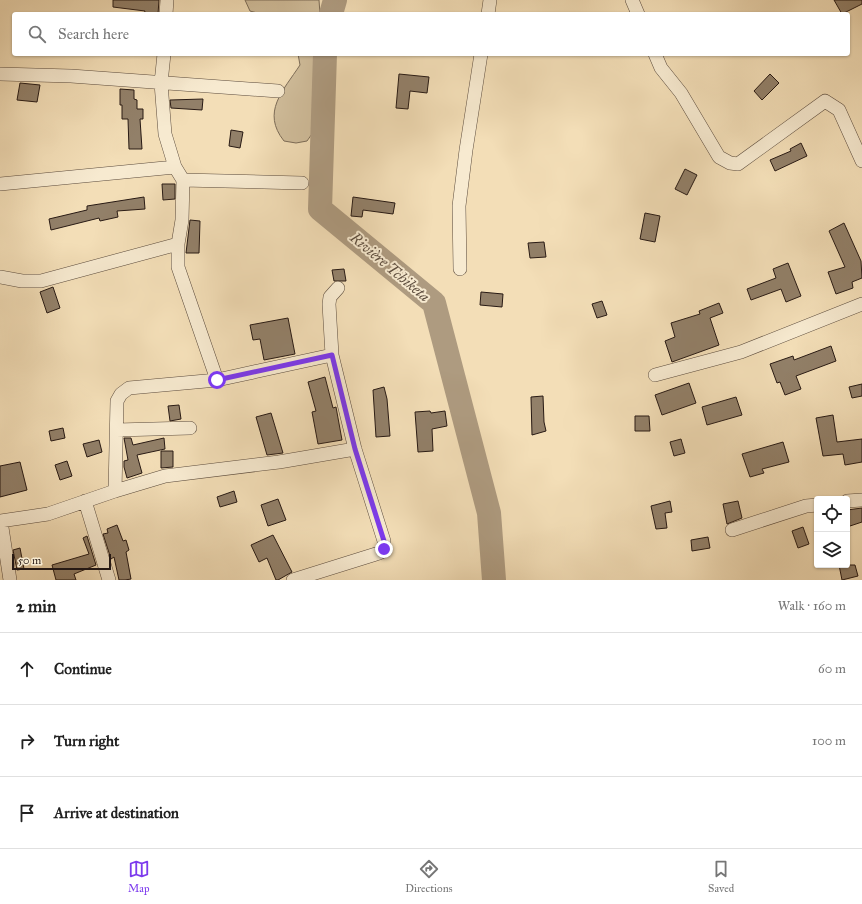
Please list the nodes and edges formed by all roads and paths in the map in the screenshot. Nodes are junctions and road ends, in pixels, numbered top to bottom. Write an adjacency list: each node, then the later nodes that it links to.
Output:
1 (167, 0): 4 (street)
2 (490, 0): 5 (street)
3 (632, 0): 6 (street)
4 (166, 12)
5 (488, 12)
6 (637, 12)
7 (164, 56): 11 (street)
8 (481, 56): 19 (street)
9 (656, 56): 13 (street)
10 (0, 74): 11 (street)
11 (161, 83): 12 (street); 14 (street)
12 (278, 91)
13 (862, 161)
14 (175, 167): 15 (street); 17 (street)
15 (183, 180): 16 (street); 18 (street)
16 (302, 183)
17 (0, 184)
18 (178, 244): 20 (street); 25 (street)
19 (460, 269)
20 (0, 277)
21 (338, 288): 23 (street)
22 (862, 304): 24 (street)
23 (332, 355): 25 (street); 28 (street)
24 (655, 375)
25 (217, 380): 27 (street)
26 (190, 428): 27 (street)
27 (117, 430): 29 (street)
28 (355, 449): 29 (street); 38 (street)
29 (114, 491): 31 (street)
30 (862, 500): 32 (street)
31 (85, 501): 34 (street); 37 (street)
32 (850, 501)
33 (814, 505): 35 (street)
34 (1, 521): 36 (street)
35 (732, 530)
36 (10, 580)
37 (108, 580)
38 (293, 580)

